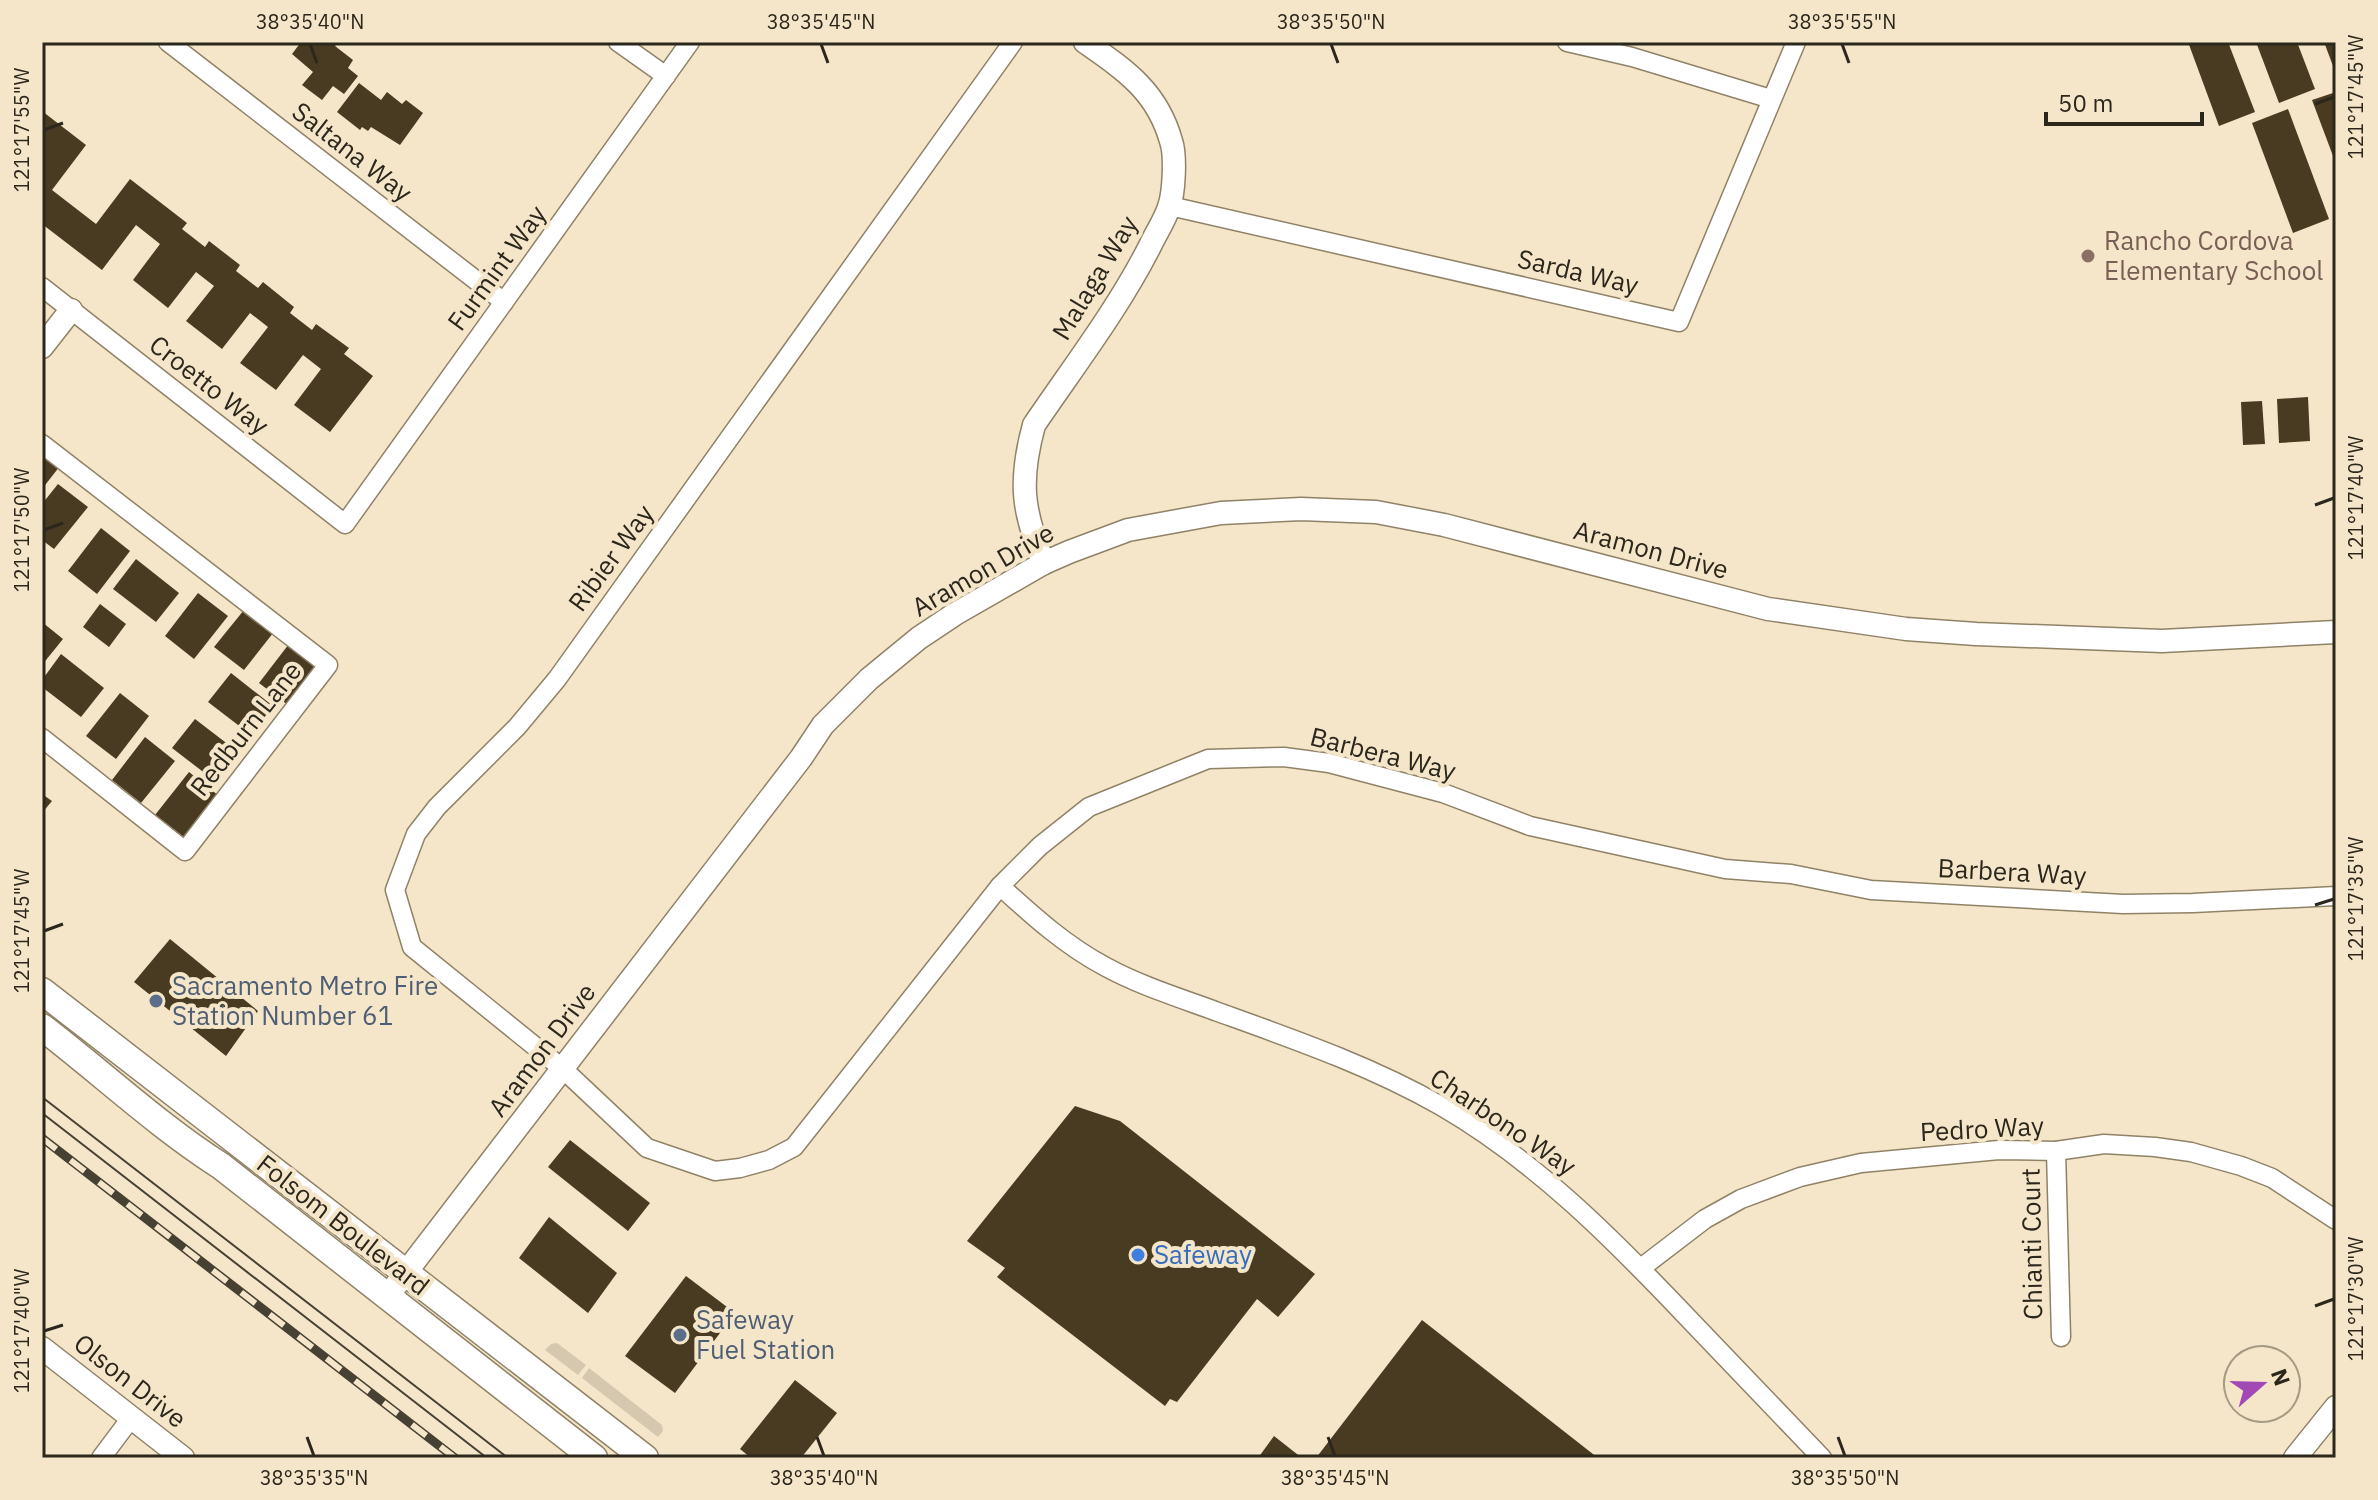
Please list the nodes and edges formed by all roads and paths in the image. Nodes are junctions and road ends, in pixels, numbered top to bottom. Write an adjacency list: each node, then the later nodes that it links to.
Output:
1 (168, 42): 12 (street, Saltana Way)
2 (618, 42): 8 (street)
3 (690, 42): 8 (street, Furmint Way)
4 (1013, 42): 24 (street, Ribier Way)
5 (1085, 42): 10 (street, Malaga Way)
6 (1567, 42): 9 (street)
7 (1796, 42): 9 (street, Sarda Way)
8 (666, 76): 12 (street, Furmint Way)
9 (1771, 99): 10 (street, Sarda Way)
10 (1170, 206): 17 (street, Malaga Way)
11 (42, 287): 13 (street, Croetto Way)
12 (504, 302): 16 (street, Furmint Way)
13 (71, 310): 14 (street); 16 (street, Croetto Way)
14 (42, 347)
15 (42, 444): 19 (street, Redburn Lane)
16 (345, 524)
17 (1044, 563): 18 (street, Aramon Drive); 24 (street, Aramon Drive)
18 (2336, 632)
19 (42, 738)
20 (1000, 886): 21 (street, Barbera Way); 24 (street, Barbera Way); 27 (street, Charbono Way)
21 (2336, 896)
22 (42, 991): 28 (main road, Folsom Boulevard)
23 (42, 1027): 29 (main road, Folsom Boulevard)
24 (563, 1069): 28 (street, Aramon Drive)
25 (2056, 1151): 26 (street, Pedro Way); 27 (street, Pedro Way); 30 (street, Chianti Court)
26 (2336, 1220)
27 (1641, 1268): 38 (street, Charbono Way)
28 (405, 1272): 29 (street, Aramon Drive); 37 (main road, Folsom Boulevard)
29 (387, 1297): 36 (main road, Folsom Boulevard)
30 (2061, 1337)
31 (42, 1348): 33 (street, Olson Drive)
32 (2336, 1407): 39 (street)
33 (131, 1418): 34 (street); 35 (street, Olson Drive)
34 (101, 1458)
35 (183, 1458)
36 (594, 1458)
37 (645, 1458)
38 (1822, 1458)
39 (2295, 1458)

